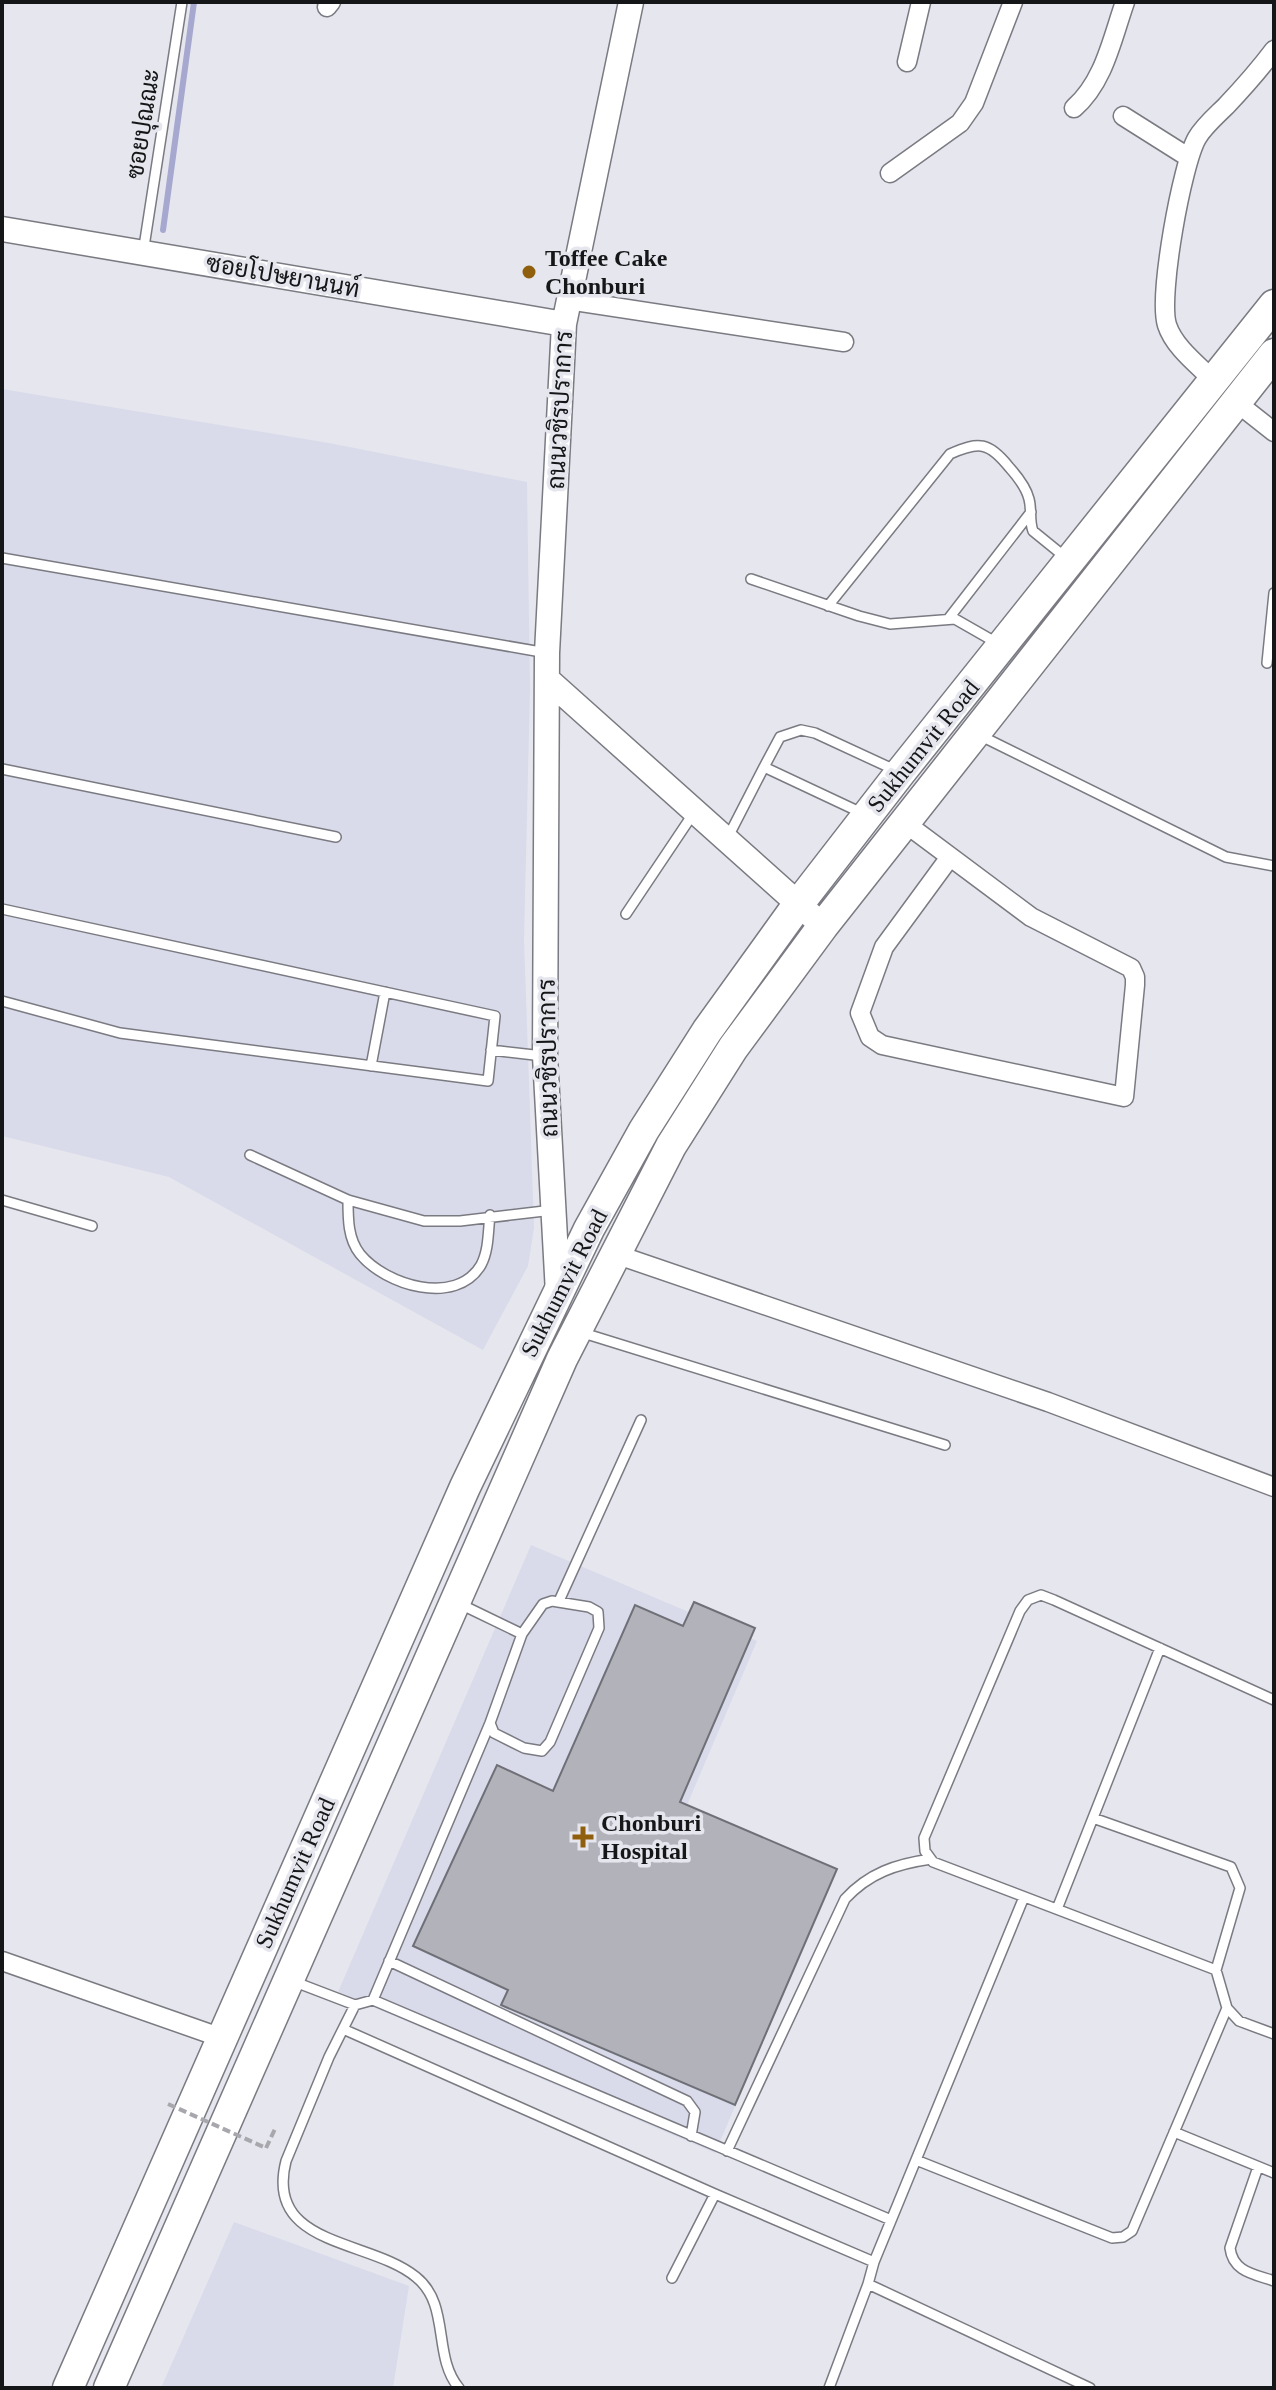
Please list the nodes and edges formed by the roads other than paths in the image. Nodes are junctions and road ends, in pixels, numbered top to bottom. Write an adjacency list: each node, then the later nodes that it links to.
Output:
1 (182, 2): 13 (lane, ซอยปุณณะ)
2 (631, 2): 15 (street, ถนนวชิรปราการ)
3 (921, 2): 7 (street)
4 (1013, 2): 11 (street)
5 (1125, 2): 8 (street)
6 (1274, 50): 10 (street)
7 (907, 62)
8 (1074, 108)
9 (1123, 116): 10 (street)
10 (1188, 157): 18 (street)
11 (890, 173)
12 (2, 229): 13 (street, ซอยโปษยานนท์)
13 (143, 253): 15 (street, ซอยโปษยานนท์)
14 (1274, 305): 18 (main road, Sukhumvit Road)
15 (566, 312): 16 (street); 29 (street, ถนนวชิรปราการ)
16 (844, 342)
17 (1274, 354): 19 (main road, Sukhumvit Road)
18 (1206, 391): 23 (main road, Sukhumvit Road)
19 (1236, 402): 20 (street); 32 (main road, Sukhumvit Road)
20 (1274, 433)
21 (1031, 512): 23 (lane); 26 (lane); 27 (lane)
22 (2, 558): 29 (lane)
23 (1070, 562): 28 (main road, Sukhumvit Road)
24 (751, 579): 26 (lane)
25 (1274, 593): 30 (lane)
26 (828, 606): 27 (lane)
27 (949, 618): 28 (lane)
28 (1003, 646): 35 (main road, Sukhumvit Road)
29 (547, 653): 31 (street, ถนนวชิรปราการ)
30 (1267, 663)
31 (548, 680): 36 (street); 50 (street, ถนนวชิรปราการ)
32 (976, 734): 38 (main road, Sukhumvit Road); 42 (lane)
33 (764, 767): 35 (lane); 37 (lane); 40 (lane)
34 (2, 769): 39 (lane)
35 (900, 773): 37 (main road, Sukhumvit Road)
36 (695, 812): 40 (street); 45 (lane)
37 (867, 816): 43 (main road, Sukhumvit Road)
38 (905, 823): 41 (street); 46 (main road, Sukhumvit Road)
39 (336, 837)
40 (726, 840): 43 (street)
41 (950, 857): 41 (street)
42 (1274, 866)
43 (797, 906): 46 (street); 59 (main road, Sukhumvit Road)
44 (2, 909): 47 (lane)
45 (626, 914)
46 (823, 926): 58 (main road, Sukhumvit Road)
47 (385, 992): 49 (lane); 51 (lane)
48 (2, 1001): 51 (lane)
49 (491, 1050): 50 (lane); 51 (lane)
50 (545, 1056): 55 (street, ถนนวชิรปราการ)
51 (371, 1066)
52 (250, 1155): 54 (lane)
53 (2, 1200): 57 (lane)
54 (348, 1200): 56 (lane); 56 (lane)
55 (553, 1210): 56 (lane); 59 (street, ถนนวชิรปราการ)
56 (490, 1215)
57 (92, 1226)
58 (615, 1254): 60 (main road, Sukhumvit Road); 63 (street)
59 (558, 1293): 83 (main road, Sukhumvit Road)
60 (576, 1331): 62 (lane); 65 (main road, Sukhumvit Road)
61 (641, 1420): 64 (lane)
62 (945, 1445)
63 (1274, 1487)
64 (559, 1601): 66 (lane); 69 (lane)
65 (455, 1602): 66 (lane); 77 (main road, Sukhumvit Road)
66 (522, 1634): 69 (lane)
67 (1160, 1648): 68 (lane); 70 (lane); 71 (lane)
68 (1274, 1700)
69 (490, 1723): 75 (lane)
70 (1093, 1818): 73 (lane); 76 (lane)
71 (931, 1859): 72 (lane); 86 (lane)
72 (1024, 1897): 73 (lane); 87 (lane)
73 (1057, 1909): 76 (lane)
74 (2, 1961): 83 (street)
75 (389, 1961): 78 (lane); 85 (lane)
76 (1216, 1970): 80 (lane)
77 (289, 1979): 79 (lane); 97 (main road, Sukhumvit Road)
78 (373, 2000): 79 (lane); 85 (lane)
79 (355, 2005): 81 (lane)
80 (1227, 2008): 82 (lane); 84 (lane)
81 (343, 2029): 90 (lane); 98 (lane)
82 (1274, 2034)
83 (222, 2038): 96 (main road, Sukhumvit Road)
84 (1174, 2132): 87 (lane); 88 (lane)
85 (691, 2136): 86 (lane)
86 (727, 2151): 91 (lane)
87 (916, 2160): 91 (lane)
88 (1258, 2167): 89 (lane); 94 (lane)
89 (1274, 2173)
90 (715, 2194): 92 (lane); 93 (lane)
91 (891, 2220): 92 (lane)
92 (874, 2262): 95 (lane)
93 (672, 2278)
94 (1274, 2281)
95 (868, 2284): 99 (lane); 100 (lane)
96 (68, 2388)
97 (109, 2388)
98 (459, 2388)
99 (829, 2388)
100 (1090, 2388)

